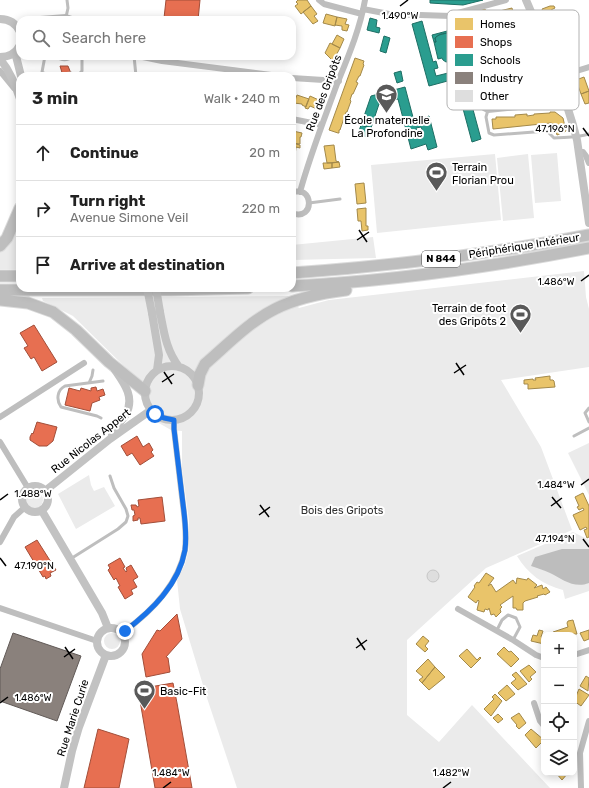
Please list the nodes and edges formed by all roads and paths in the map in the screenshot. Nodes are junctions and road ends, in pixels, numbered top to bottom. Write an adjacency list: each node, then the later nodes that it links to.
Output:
1 (67, 0): 10 (lane)
2 (319, 0): 9 (street)
3 (365, 0): 9 (street, Rue des Gripôts)
4 (506, 0): 6 (street)
5 (526, 0): 7 (street)
6 (469, 10)
7 (530, 10)
8 (0, 11): 12 (street)
9 (363, 11): 11 (street); 31 (street, Rue des Gripôts)
10 (66, 16)
11 (447, 16)
12 (3, 19): 13 (street)
13 (16, 22)
14 (15, 52): 15 (street); 16 (street)
15 (16, 56)
16 (0, 58): 32 (street)
17 (17, 60): 25 (street)
18 (44, 60): 26 (lane)
19 (82, 60): 27 (lane)
20 (134, 60): 28 (lane)
21 (157, 60): 29 (street)
22 (589, 67): 24 (street)
23 (0, 70): 33 (street)
24 (579, 70)
25 (20, 72)
26 (42, 72)
27 (81, 72)
28 (136, 72)
29 (247, 72)
30 (296, 78): 31 (street)
31 (339, 81): 37 (street, Rue des Gripôts)
32 (16, 90)
33 (16, 93)
34 (488, 110): 39 (lane)
35 (569, 110): 39 (street)
36 (296, 120): 37 (street)
37 (322, 125): 43 (street, Rue des Gripôts)
38 (589, 134): 39 (lane)
39 (577, 138): 40 (street)
40 (579, 153): 41 (street); 48 (street)
41 (589, 163)
42 (296, 192): 43 (street)
43 (300, 192): 45 (street)
44 (340, 199): 45 (lane)
45 (309, 203): 46 (street)
46 (296, 214)
47 (16, 217): 50 (highway)
48 (589, 223)
49 (589, 235): 52 (highway, Périphérique Intérieur / N 844)
50 (0, 246)
51 (589, 248): 55 (highway, N 844)
52 (296, 273)
53 (0, 276): 54 (highway)
54 (16, 276)
55 (387, 279): 56 (highway, N 844); 70 (highway)
56 (296, 286)
57 (0, 290): 58 (highway)
58 (16, 290)
59 (148, 292): 62 (street, bridge)
60 (156, 292): 62 (street, bridge)
61 (0, 300): 63 (highway)
62 (156, 313): 65 (street); 67 (street)
63 (109, 362): 71 (highway); 80 (street)
64 (84, 363): 74 (street)
65 (179, 366): 67 (street); 70 (street)
66 (93, 370): 69 (lane)
67 (157, 370): 71 (street)
68 (103, 380): 69 (lane)
69 (89, 383): 75 (lane)
70 (198, 385): 76 (street)
71 (145, 391): 73 (street)
72 (589, 408): 77 (lane)
73 (151, 410): 76 (street); 80 (street, Rue Nicolas Appert)
74 (0, 416)
75 (101, 418)
76 (174, 420): 93 (street)
77 (589, 422)
78 (589, 428): 79 (lane)
79 (574, 436)
80 (110, 439): 84 (street, Rue Nicolas Appert)
81 (0, 442): 83 (street)
82 (110, 476): 88 (lane)
83 (28, 488): 84 (street); 85 (street)
84 (45, 491): 86 (street)
85 (24, 508): 86 (street); 87 (street)
86 (42, 511): 88 (street)
87 (0, 542)
88 (70, 559): 91 (street)
89 (0, 608): 95 (street)
90 (458, 609): 92 (street)
91 (108, 628): 93 (street); 95 (street)
92 (496, 631): 94 (street); 94 (lane)
93 (122, 633): 98 (street)
94 (513, 640): 99 (street)
95 (97, 641): 98 (street)
96 (589, 650): 97 (street)
97 (577, 654)
98 (106, 655): 104 (street, Rue Marie Curie)
99 (541, 657)
100 (534, 702): 102 (street)
101 (589, 721): 103 (street)
102 (541, 722)
103 (577, 751): 105 (street)
104 (64, 788)
105 (581, 788)

